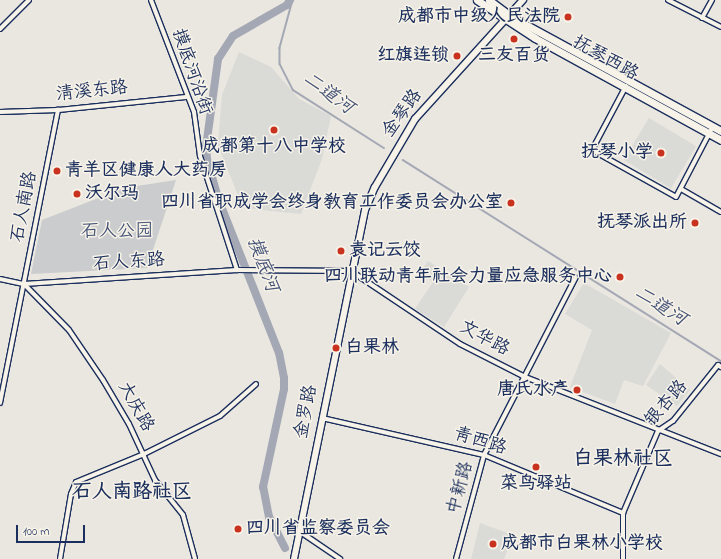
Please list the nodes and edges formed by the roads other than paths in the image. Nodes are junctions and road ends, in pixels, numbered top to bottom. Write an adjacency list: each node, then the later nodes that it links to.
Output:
1 (29, 0): 11 (street)
2 (151, 0): 13 (street, 摸底河沿街)
3 (477, 0): 8 (main road, 抚琴西路)
4 (489, 0): 8 (main road, 抚琴西路)
5 (523, 0): 8 (street, 金琴路)
6 (668, 0): 9 (street)
7 (712, 0): 9 (street)
8 (508, 18): 12 (main road, 抚琴西路); 16 (main road, 抚琴西路); 22 (street, 金琴路)
9 (702, 18): 10 (street)
10 (721, 27)
11 (0, 29)
12 (626, 86): 17 (main road, 抚琴西路); 19 (street)
13 (186, 96): 14 (street, 清溪东路); 21 (street, 摸底河沿街)
14 (58, 110): 15 (street, 清溪东路); 25 (street, 石人南路)
15 (0, 112)
16 (721, 131)
17 (710, 132): 18 (main road, 抚琴西路); 19 (street)
18 (721, 140)
19 (681, 190): 20 (street)
20 (721, 212)
21 (237, 270): 22 (street); 25 (street, 石人东路)
22 (351, 271): 27 (street, 文华路); 30 (street, 金罗路)
23 (576, 276): 27 (street, 中新路)
24 (0, 278): 25 (street)
25 (24, 284): 29 (street, 石人南路); 32 (street, 大庆路)
26 (721, 367): 31 (street, 银杏路)
27 (523, 376): 31 (street, 文华路); 34 (street, 中新路)
28 (256, 384): 32 (street)
29 (0, 403)
30 (321, 418): 34 (street, 青西路); 36 (street, 金罗路)
31 (658, 431): 33 (street, 文华路); 35 (street, 银杏路)
32 (144, 454): 37 (street); 38 (street, 大庆路)
33 (721, 454)
34 (484, 455): 35 (street, 青西路); 41 (street, 中新路)
35 (623, 513): 42 (street, 银杏路)
36 (299, 531): 39 (street, 金罗路); 40 (street)
37 (60, 559)
38 (195, 559)
39 (294, 559)
40 (340, 559)
41 (456, 559)
42 (624, 559)

